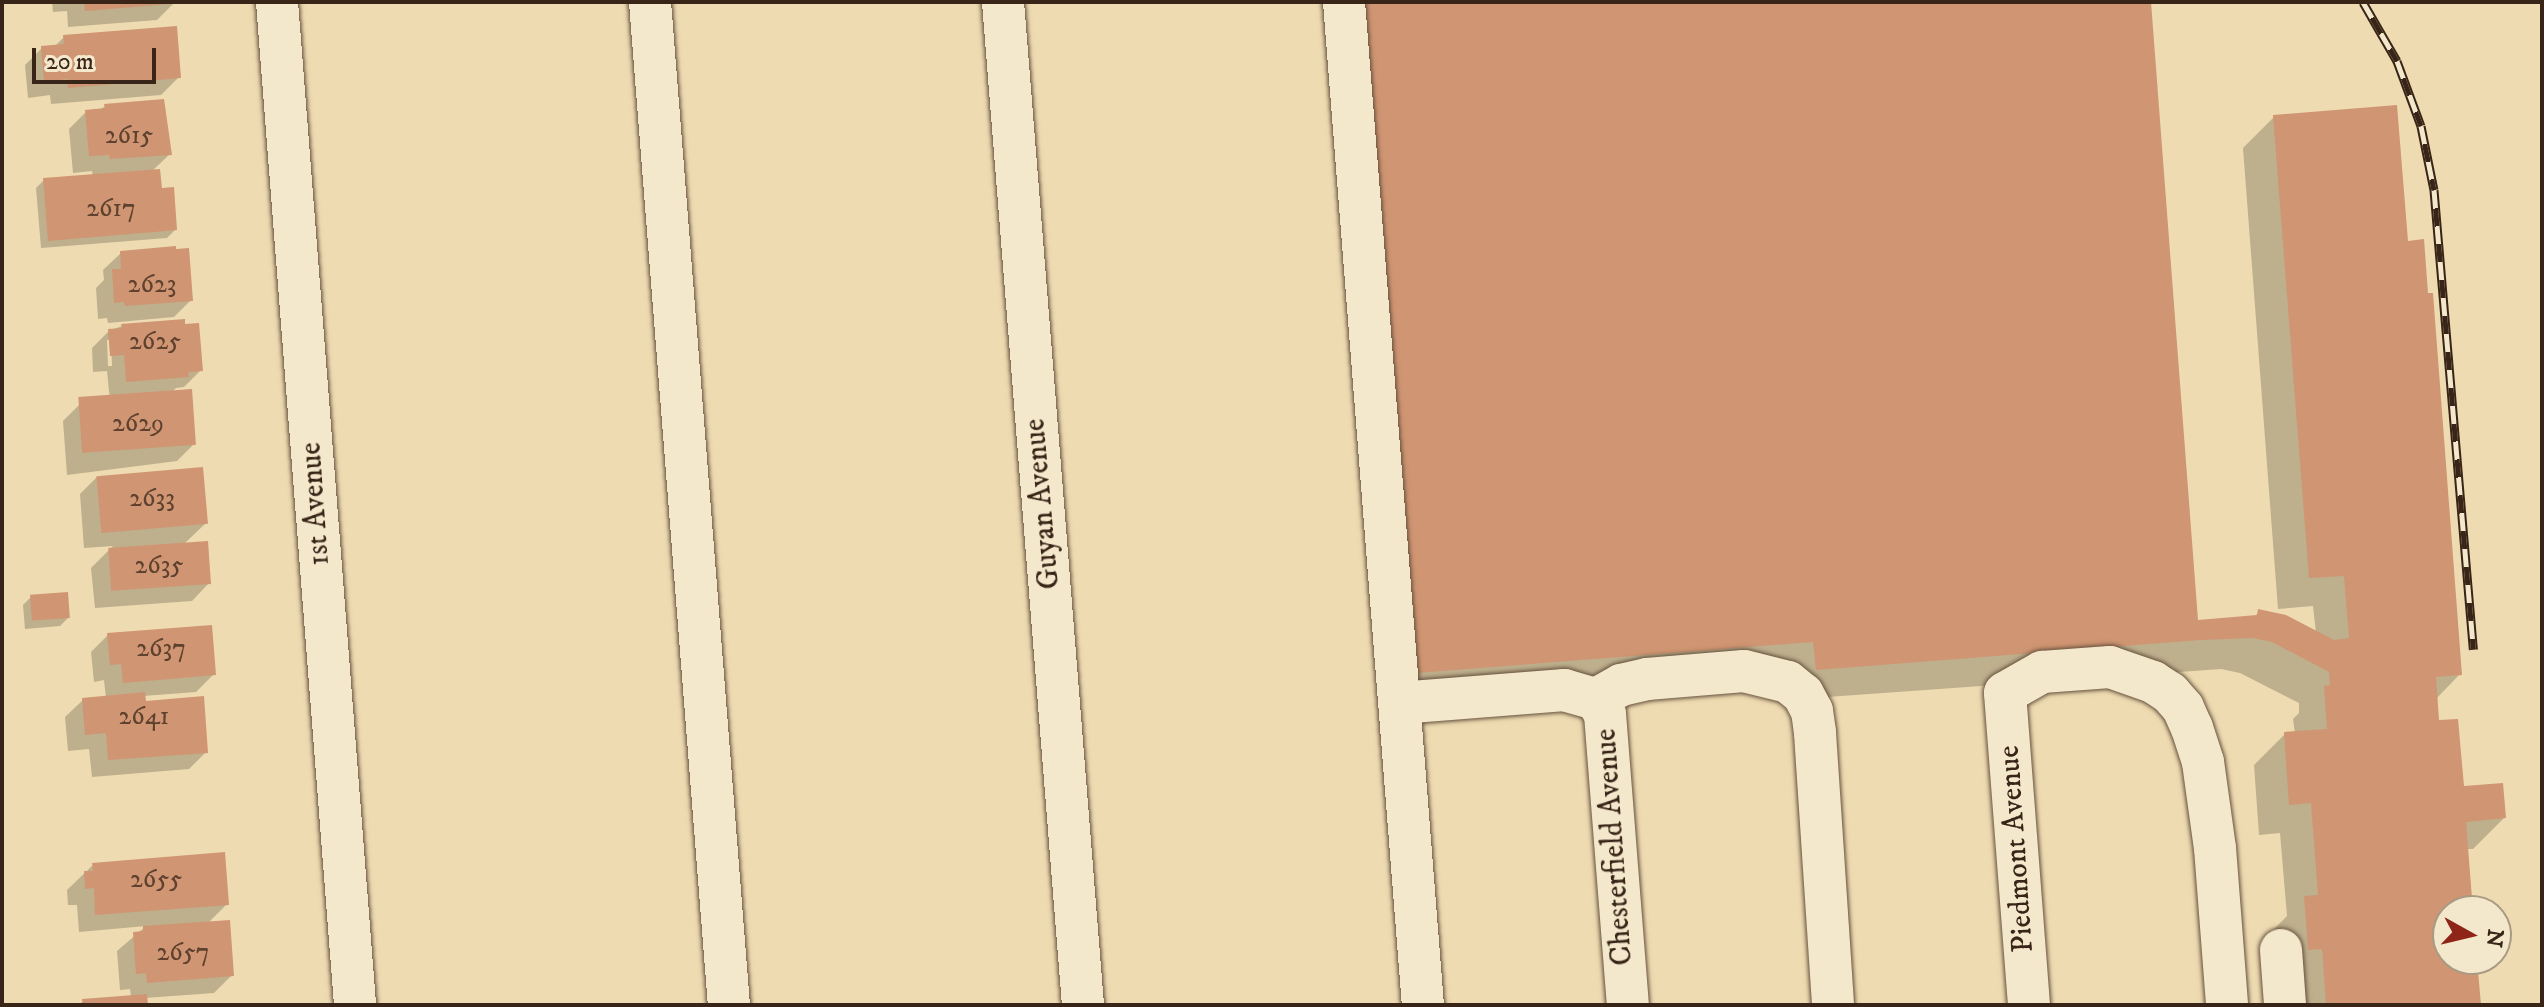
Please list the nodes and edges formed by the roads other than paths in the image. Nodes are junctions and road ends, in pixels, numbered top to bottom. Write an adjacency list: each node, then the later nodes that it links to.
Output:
1 (277, 2): 8 (street, 1st Avenue)
2 (650, 2): 9 (street)
3 (1003, 2): 10 (street, Guyan Avenue)
4 (1344, 2): 6 (street)
5 (1596, 699): 6 (street, Chesterfield Avenue); 12 (street, Chesterfield Avenue); 13 (street)
6 (1399, 703): 11 (street)
7 (2281, 950): 16 (street)
8 (355, 1005)
9 (729, 1005)
10 (1083, 1005)
11 (1423, 1005)
12 (1628, 1005)
13 (1833, 1005)
14 (2029, 1005): 15 (street, Piedmont Avenue)
15 (2227, 1005)
16 (2285, 1005)

